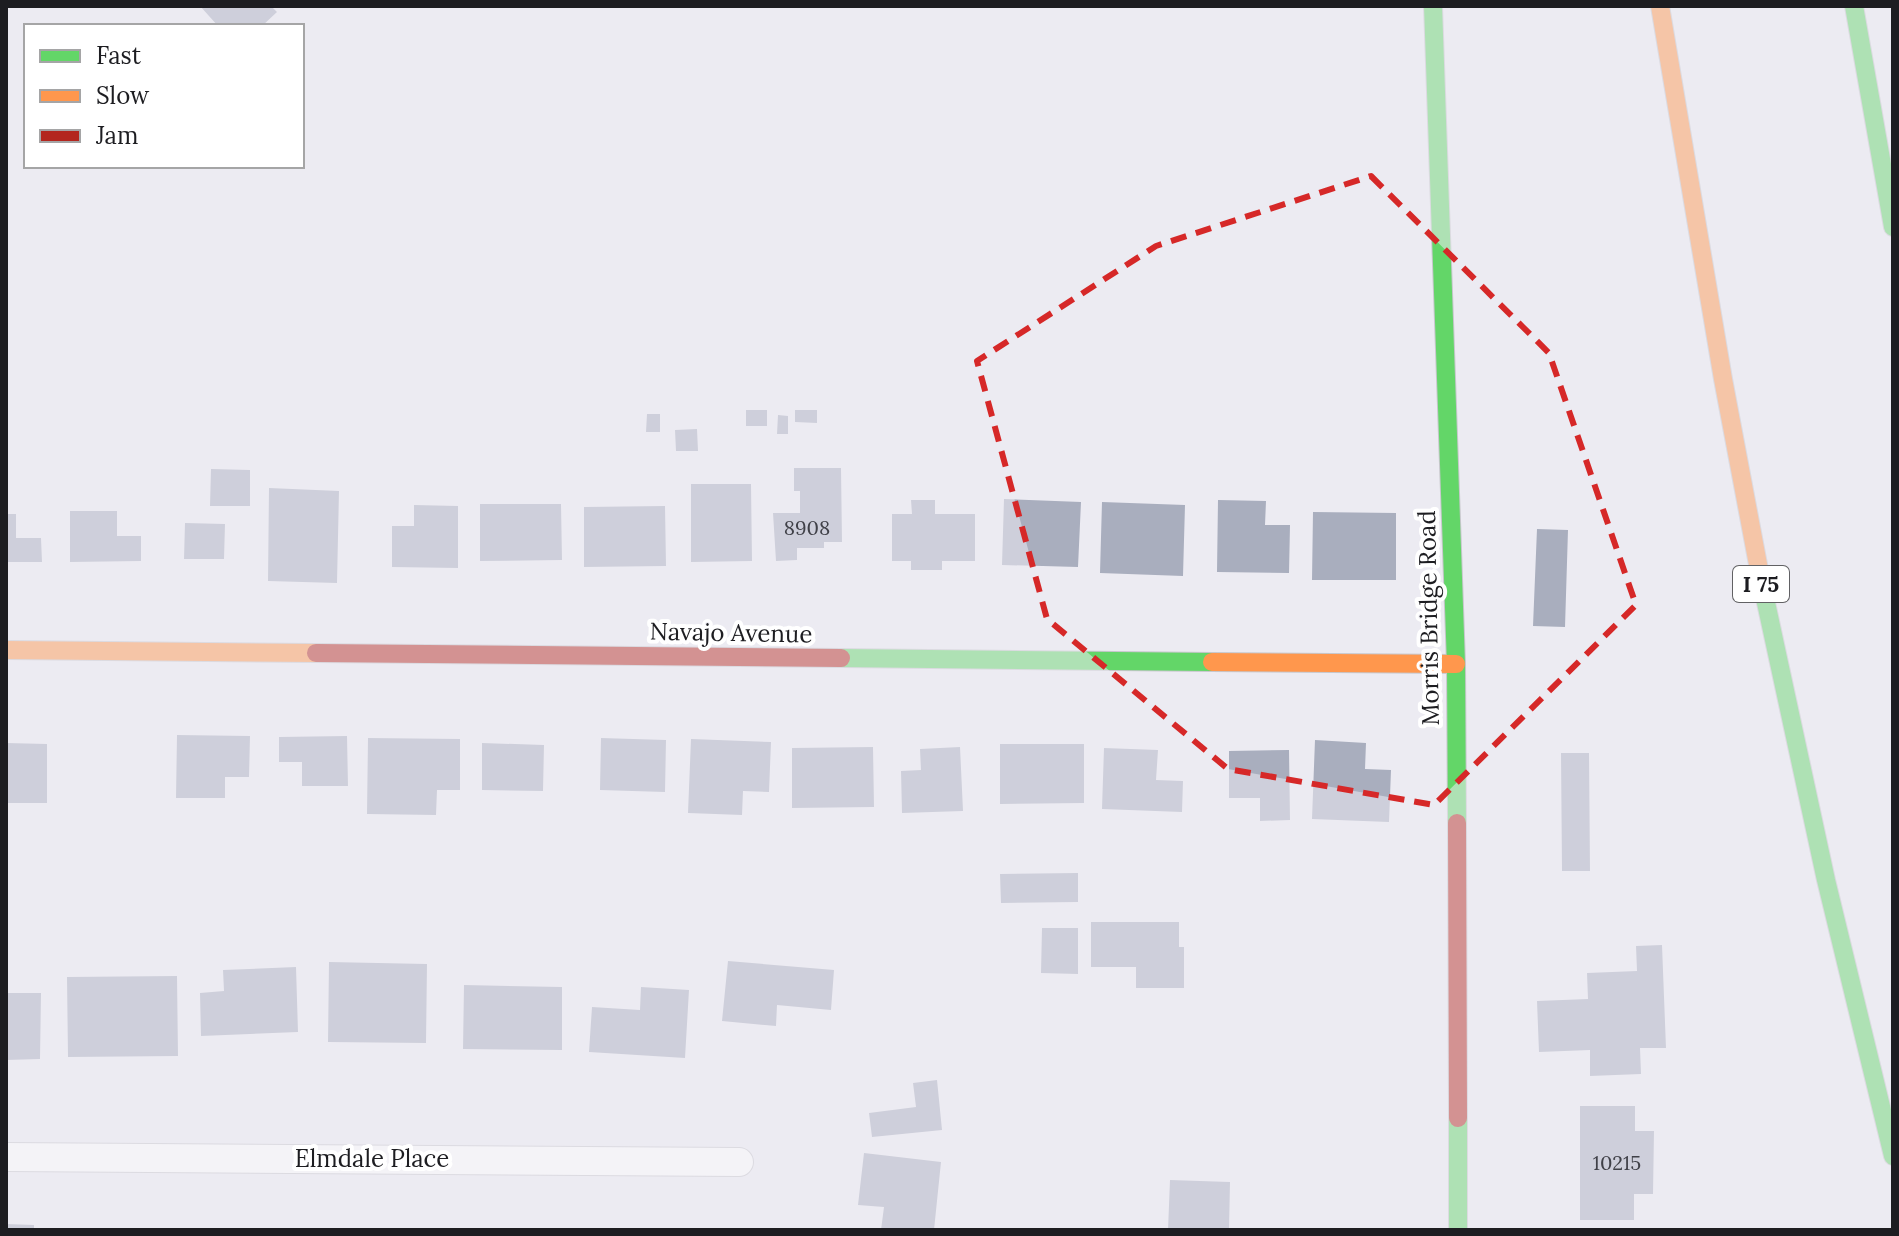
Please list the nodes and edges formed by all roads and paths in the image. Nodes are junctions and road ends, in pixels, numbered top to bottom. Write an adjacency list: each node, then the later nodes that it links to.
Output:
1 (1433, 6): 6 (main road, Morris Bridge Road)
2 (1660, 6): 7 (main road, I 75)
3 (1854, 6): 4 (main road)
4 (1893, 227)
5 (6, 650): 6 (main road, Navajo Avenue)
6 (1456, 664): 10 (main road, Morris Bridge Road)
7 (1893, 1156)
8 (6, 1157): 9 (street, Elmdale Place)
9 (739, 1162)
10 (1458, 1230)

